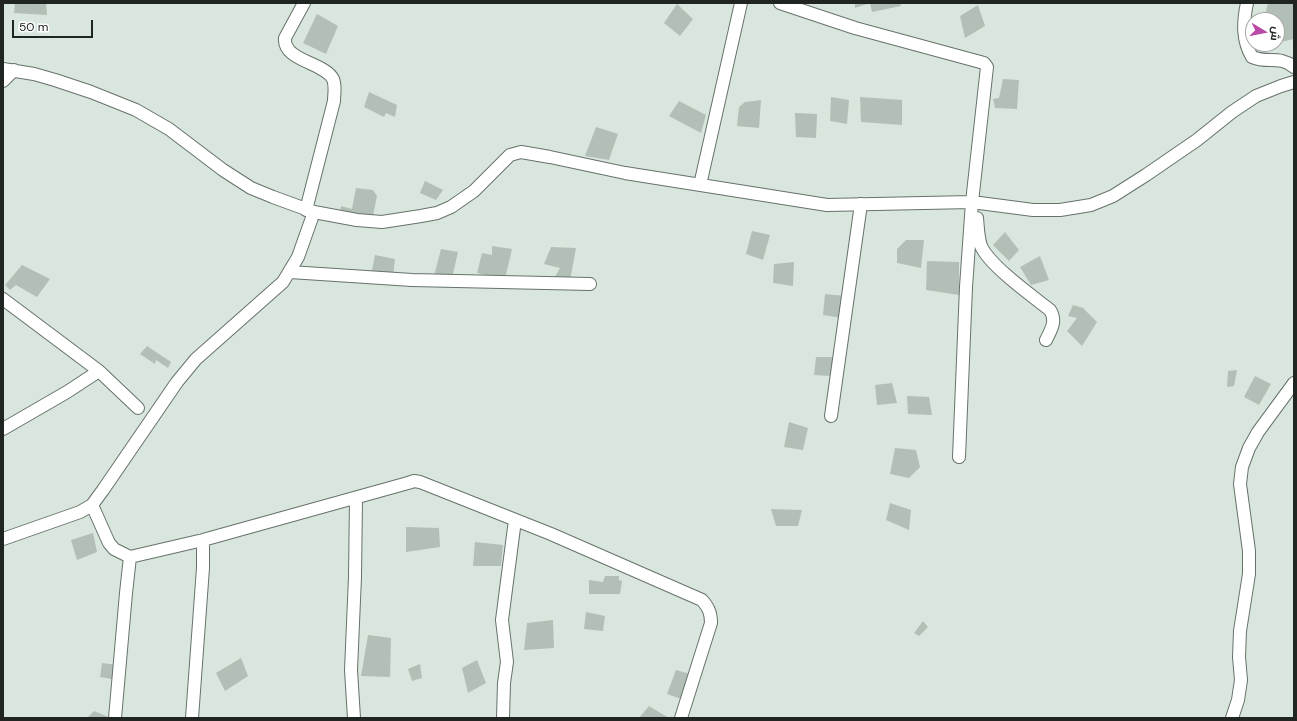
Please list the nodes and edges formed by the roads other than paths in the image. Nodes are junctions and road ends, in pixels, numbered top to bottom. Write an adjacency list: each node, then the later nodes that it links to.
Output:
1 (304, 3): 12 (street)
2 (741, 3): 9 (street)
3 (780, 3): 11 (street)
4 (1247, 3): 5 (street)
5 (1294, 67)
6 (8, 70): 7 (street); 12 (street)
7 (3, 81)
8 (1294, 82): 11 (street)
9 (700, 185): 10 (street); 12 (street)
10 (861, 204): 11 (street); 20 (street)
11 (972, 208): 16 (street); 22 (street)
12 (310, 211): 13 (street)
13 (290, 272): 14 (street); 24 (street)
14 (590, 284)
15 (3, 299): 17 (street)
16 (1046, 340)
17 (99, 371): 19 (street); 21 (street)
18 (1294, 383): 34 (street)
19 (138, 408)
20 (831, 416)
21 (3, 430)
22 (958, 457)
23 (356, 498): 25 (street); 27 (street); 31 (street)
24 (92, 505): 26 (street); 28 (street)
25 (515, 520): 32 (street); 33 (street)
26 (3, 539)
27 (203, 540): 28 (street); 30 (street)
28 (130, 557): 29 (street)
29 (115, 718)
30 (192, 718)
31 (354, 718)
32 (502, 718)
33 (681, 718)
34 (1232, 718)

